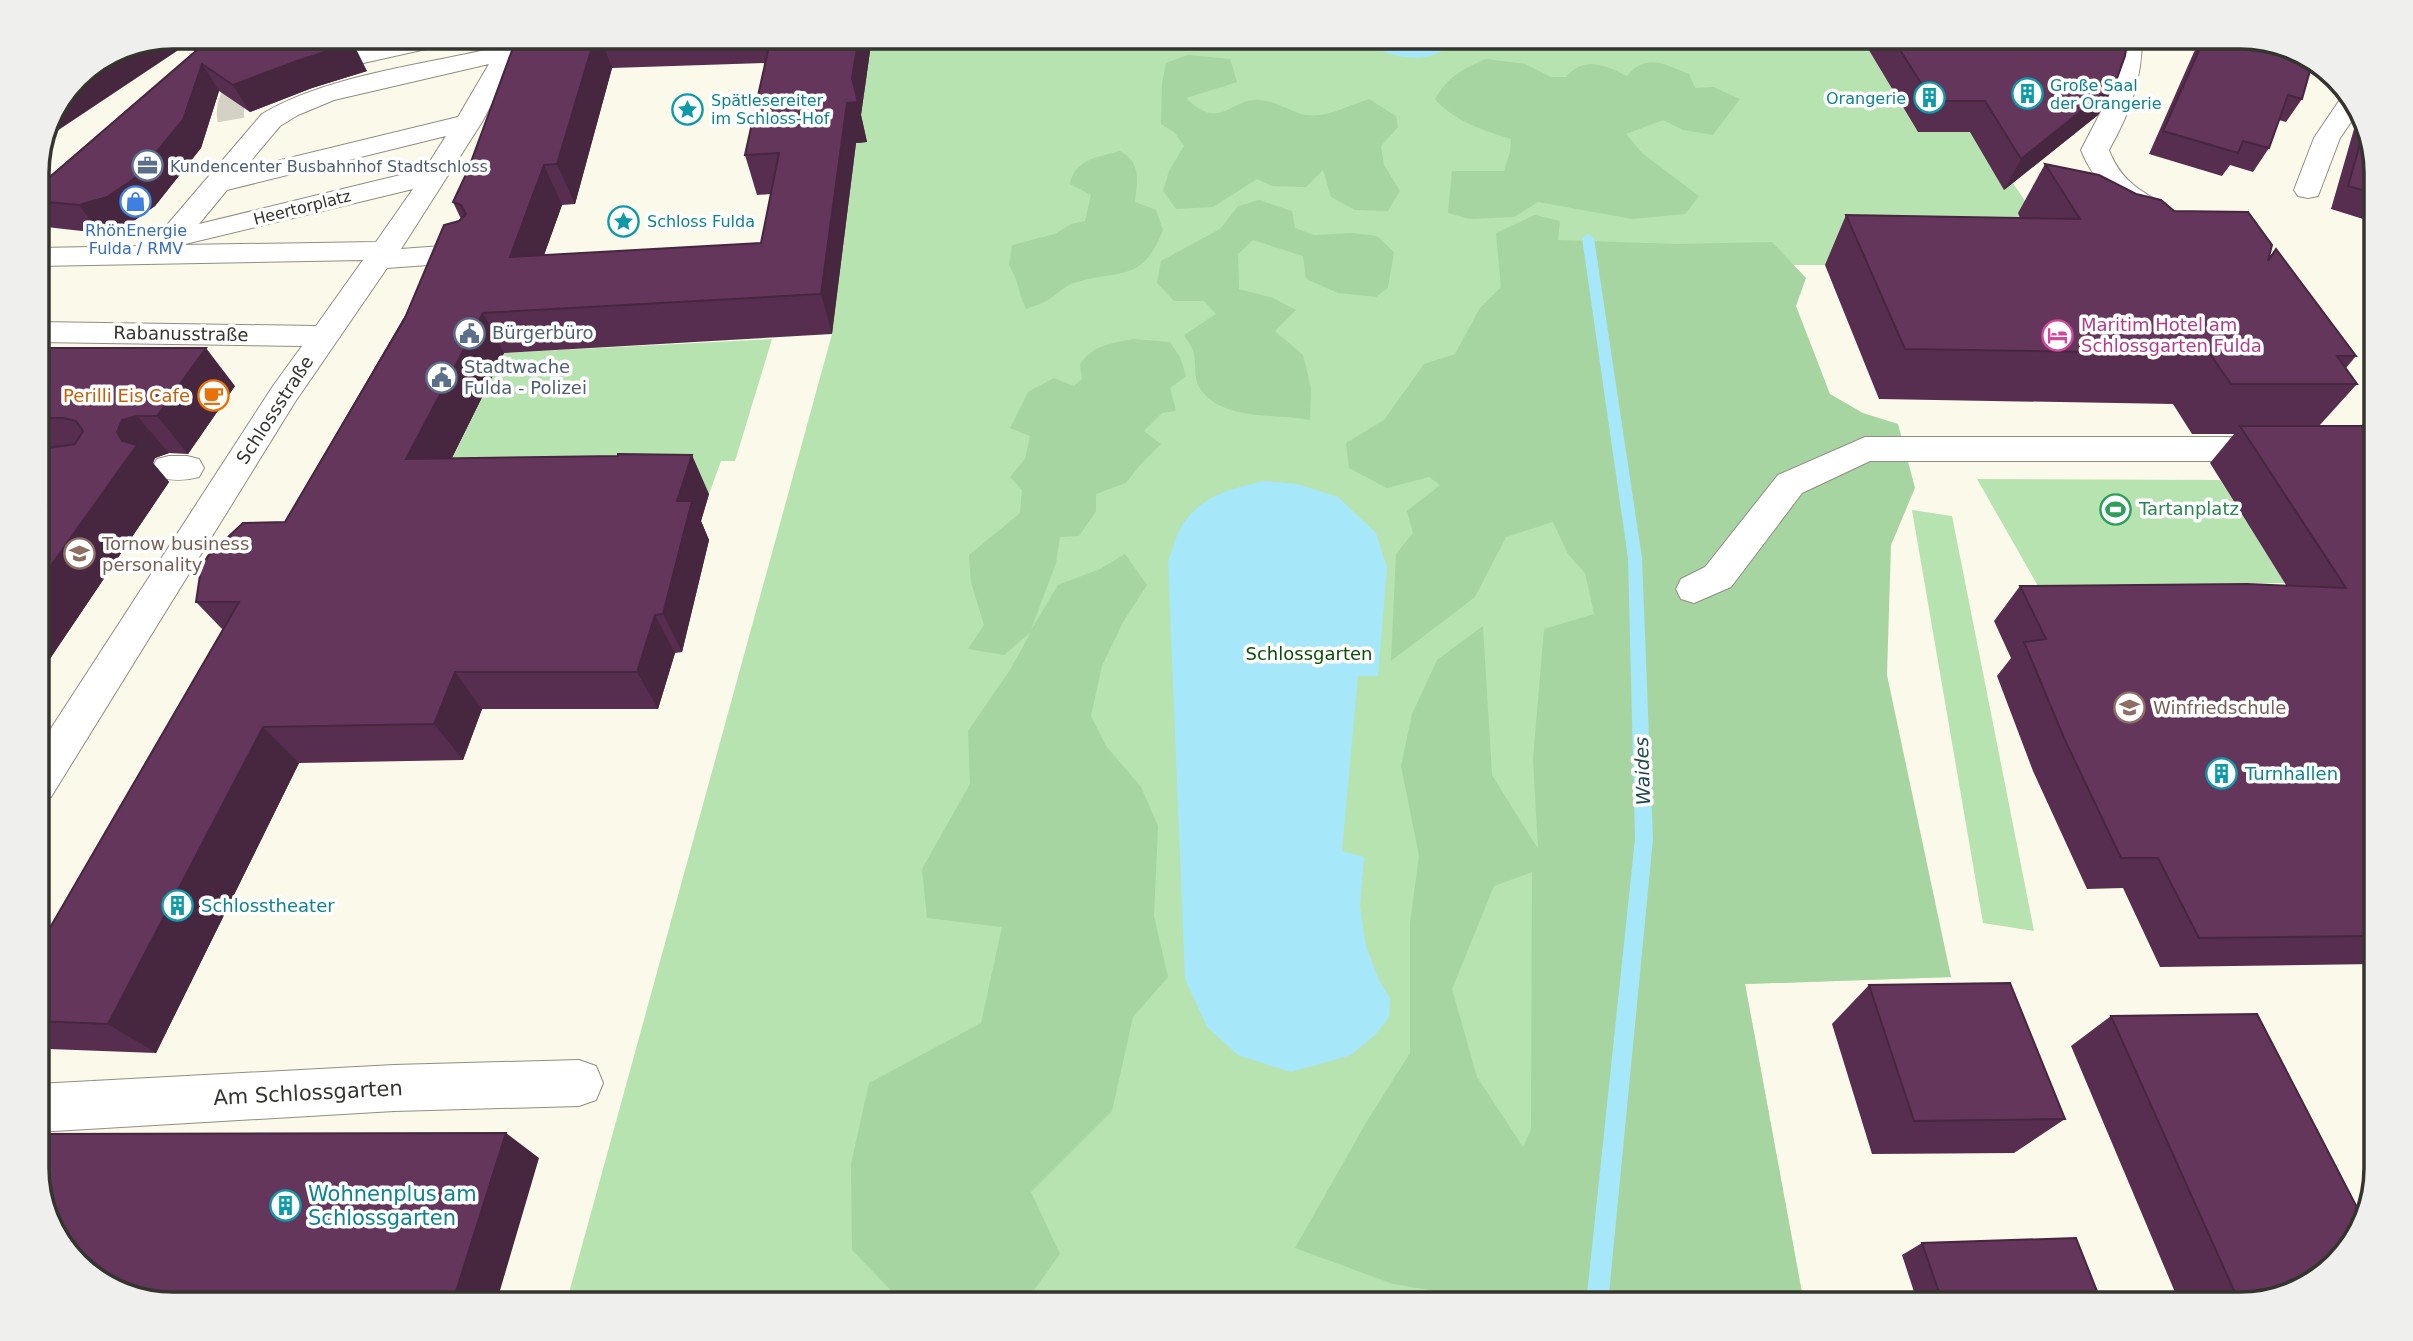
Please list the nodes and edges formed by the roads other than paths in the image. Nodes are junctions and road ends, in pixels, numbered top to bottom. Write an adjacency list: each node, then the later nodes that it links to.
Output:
1 (392, 49): 5 (street)
2 (494, 49): 9 (street)
3 (510, 49): 6 (street, Schlossstraße)
4 (2129, 49): 16 (street)
5 (350, 58)
6 (490, 87): 8 (street, Schlossstraße); 9 (street); 11 (street)
7 (2346, 110): 14 (street)
8 (469, 122): 10 (street, Schlossstraße); 13 (street)
9 (261, 131): 11 (street)
10 (452, 148): 12 (street, Schlossstraße); 15 (street, Heertorplatz)
11 (240, 157): 13 (street)
12 (435, 175): 17 (street, Heertorplatz); 19 (street, Schlossstraße)
13 (217, 184): 15 (street)
14 (2308, 190)
15 (192, 213): 17 (street)
16 (2176, 223)
17 (163, 247): 19 (street, Heertorplatz); 20 (street, Heertorplatz)
18 (469, 253): 19 (street, Heertorplatz)
19 (382, 255): 22 (street, Schlossstraße)
20 (49, 256)
21 (49, 332): 22 (street, Rabanusstraße)
22 (325, 336): 25 (street, Schlossstraße)
23 (2307, 449): 24 (street)
24 (1694, 589)
25 (49, 766)
26 (579, 1083): 27 (street, Am Schlossgarten)
27 (49, 1107)

